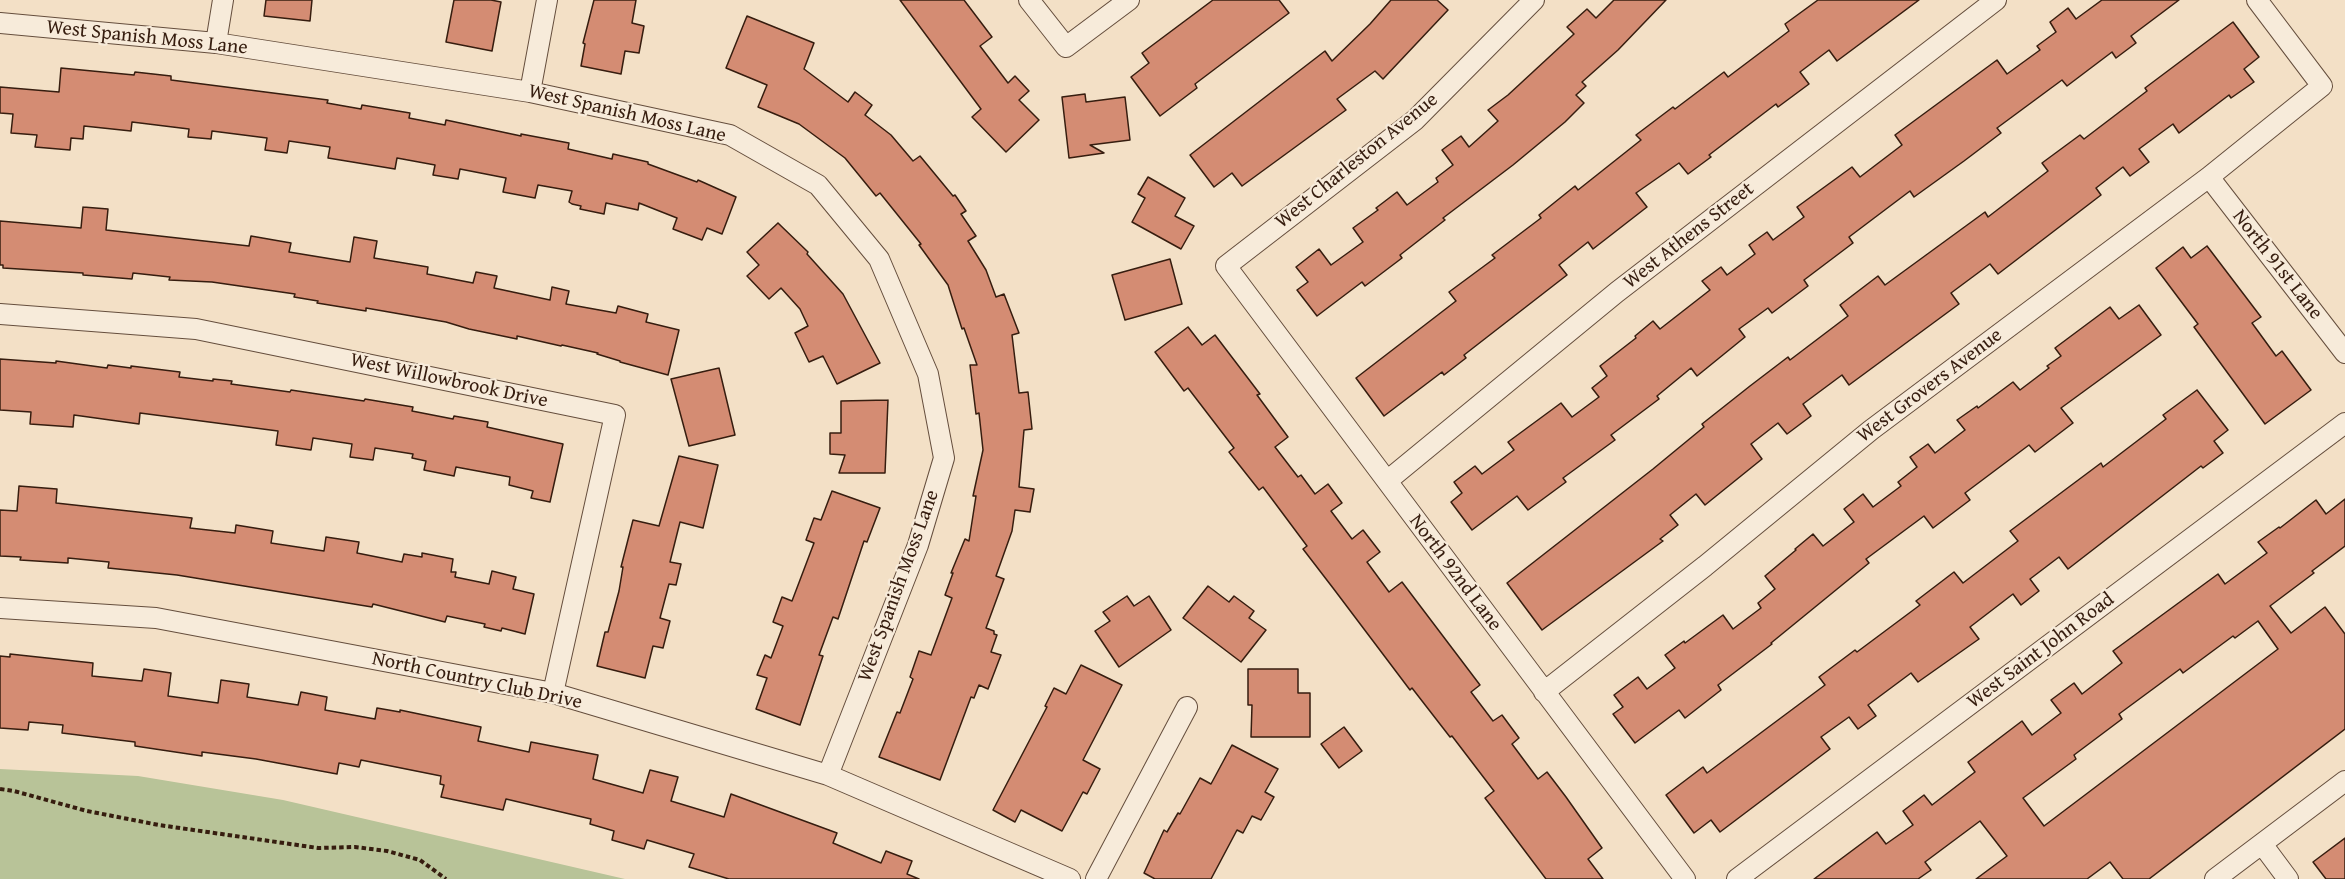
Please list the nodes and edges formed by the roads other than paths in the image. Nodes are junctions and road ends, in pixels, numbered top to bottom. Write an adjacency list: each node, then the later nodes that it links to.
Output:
1 (223, 0): 9 (street)
2 (547, 0): 10 (street)
3 (1029, 0): 4 (street)
4 (1129, 0)
5 (1534, 0): 12 (street, West Charleston Avenue)
6 (1996, 0): 16 (street, West Athens Street)
7 (2257, 0): 11 (street, West Grovers Avenue)
8 (0, 23): 9 (street, West Spanish Moss Lane)
9 (216, 43): 10 (street, West Spanish Moss Lane)
10 (530, 92): 21 (street, West Spanish Moss Lane)
11 (2209, 177): 14 (street, North 91st Lane); 18 (street, West Grovers Avenue)
12 (1226, 266): 16 (street, North 92nd Lane)
13 (0, 314): 19 (street, West Willowbrook Drive)
14 (2345, 352)
15 (2345, 423): 27 (street, West Saint John Road)
16 (1387, 481): 18 (street, North 92nd Lane)
17 (0, 608): 19 (street, North Country Club Drive)
18 (1544, 692): 26 (street, North 92nd Lane)
19 (553, 693): 21 (street, North Country Club Drive)
20 (1187, 707): 25 (street)
21 (828, 775): 24 (street, North Country Club Drive)
22 (2345, 781): 23 (street)
23 (2262, 844): 28 (street); 29 (street)
24 (1070, 879)
25 (1096, 879)
26 (1685, 879)
27 (1737, 879)
28 (2215, 879)
29 (2288, 879)

